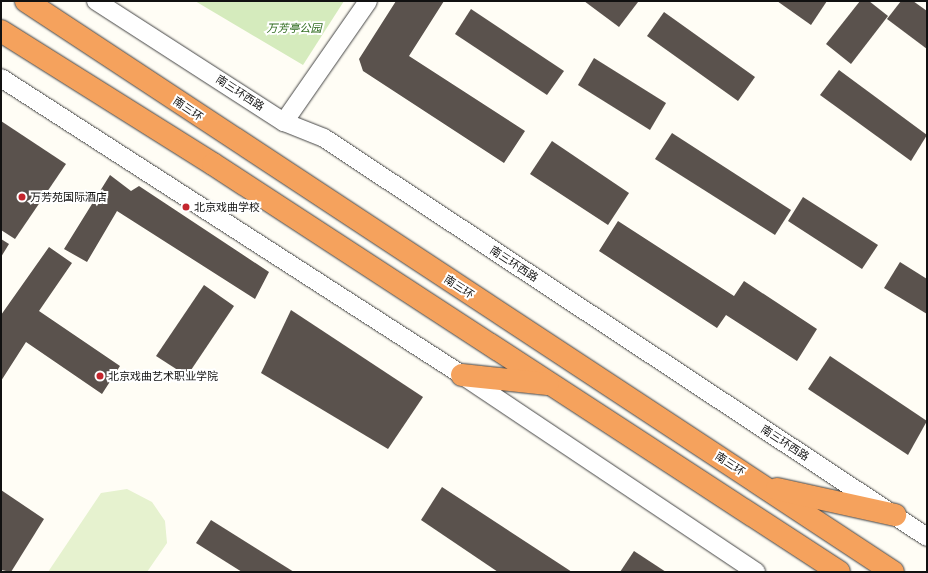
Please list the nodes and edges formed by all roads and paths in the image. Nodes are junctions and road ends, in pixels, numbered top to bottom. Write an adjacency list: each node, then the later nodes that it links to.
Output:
1 (26, 1): 9 (highway, 南三环)
2 (96, 1): 6 (street, 南三环西路)
3 (368, 1): 6 (street)
4 (1, 31): 8 (highway)
5 (1, 78): 7 (street)
6 (284, 122): 10 (street, 南三环西路)
7 (462, 375): 8 (highway); 12 (street)
8 (553, 385): 13 (highway)
9 (763, 486): 10 (highway); 14 (highway, 南三环)
10 (895, 515): 11 (street, 南三环西路)
11 (927, 536)
12 (756, 572)
13 (839, 572)
14 (893, 572)

